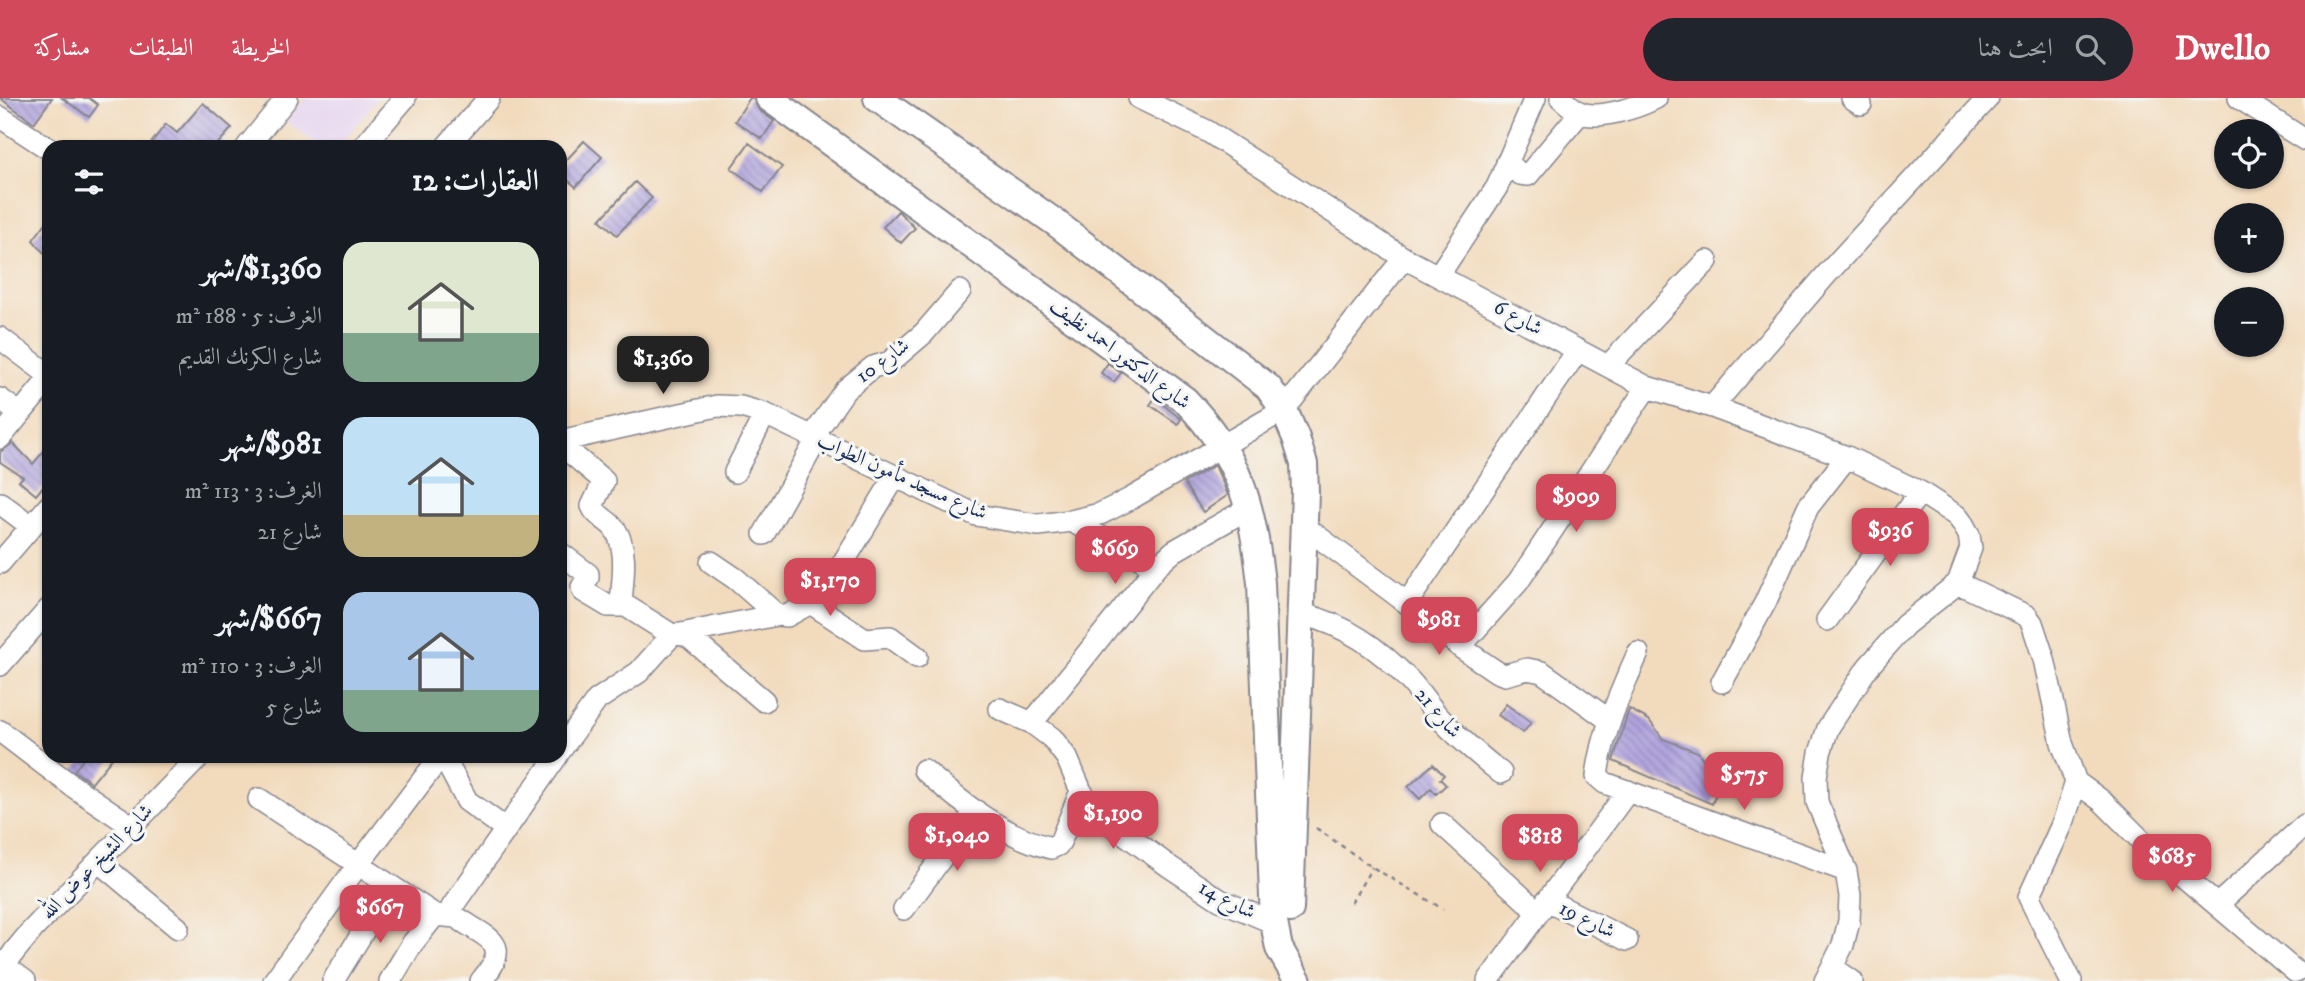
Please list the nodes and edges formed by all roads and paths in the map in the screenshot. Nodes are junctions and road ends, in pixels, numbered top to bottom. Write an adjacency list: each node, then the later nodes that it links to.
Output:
1 (287, 98): 14 (street)
2 (405, 98): 15 (street)
3 (489, 98): 16 (street)
4 (769, 98): 38 (main road, شارع الدكتور احمد نظيف)
5 (877, 98): 32 (main road)
6 (1139, 98): 20 (street, شارع 6)
7 (1535, 98): 19 (street)
8 (1561, 98): 12 (street)
9 (1656, 98): 12 (street)
10 (1988, 98): 31 (street)
11 (2239, 98): 17 (street)
12 (1580, 113): 19 (street)
13 (0, 117): 18 (street)
14 (253, 140)
15 (369, 140)
16 (452, 140)
17 (2305, 140)
18 (42, 144)
19 (1507, 162): 22 (street)
20 (1404, 258): 22 (street, شارع 6); 32 (street, شارع مسجد مأمون الطواب)
21 (1707, 261): 26 (street)
22 (1438, 276): 25 (street, شارع 6)
23 (960, 291): 36 (street, شارع 10)
24 (0, 338): 27 (street)
25 (1578, 351): 26 (street, شارع 6); 56 (street)
26 (1608, 366): 29 (street, شارع 6)
27 (42, 371)
28 (42, 386): 33 (street)
29 (1647, 387): 31 (street, شارع 6); 64 (street)
30 (0, 399): 33 (street)
31 (1712, 407): 40 (street, شارع 6)
32 (1284, 410): 38 (street, شارع مسجد مأمون الطواب); 49 (main road)
33 (20, 414): 35 (street)
34 (765, 414): 36 (street, شارع مسجد مأمون الطواب); 37 (street, شارع مسجد مأمون الطواب); 41 (street)
35 (0, 438)
36 (815, 438): 42 (street, شارع مسجد مأمون الطواب); 50 (street, شارع 10)
37 (567, 440)
38 (1223, 445): 45 (main road, شارع الدكتور احمد نظيف); 47 (street, شارع مسجد مأمون الطواب)
39 (567, 448): 58 (street)
40 (1847, 457): 43 (street, شارع 6); 68 (street)
41 (735, 472)
42 (895, 477): 47 (street, شارع مسجد مأمون الطواب); 57 (street)
43 (1920, 492): 55 (street, شارع 6); 62 (street)
44 (0, 503): 48 (street)
45 (1250, 508): 54 (street); 105 (main road, شارع الدكتور احمد نظيف)
46 (42, 514): 48 (street)
47 (1071, 521): 54 (street)
48 (32, 526): 53 (street)
49 (1305, 527): 56 (street); 59 (main road)
50 (764, 534)
51 (567, 558): 58 (street)
52 (711, 562): 60 (street)
53 (0, 563)
54 (1156, 567): 72 (street)
55 (1958, 583): 83 (street); 96 (street)
56 (1407, 603): 64 (street)
57 (813, 604): 60 (street); 66 (street)
58 (621, 606): 63 (street)
59 (1302, 614): 82 (street, شارع 21); 88 (main road)
60 (777, 615): 63 (street)
61 (42, 617): 67 (street)
62 (1826, 620)
63 (676, 634): 69 (street); 74 (street)
64 (1460, 647): 71 (street)
65 (1639, 653): 71 (street)
66 (917, 657)
67 (0, 665)
68 (1722, 682)
69 (764, 701)
70 (1000, 709): 72 (street, شارع 14)
71 (1609, 720): 85 (street)
72 (1032, 723): 84 (street, شارع 14)
73 (0, 731): 75 (street)
74 (567, 741)
75 (42, 763)
76 (42, 763): 91 (street)
77 (193, 763): 91 (street, شارع الشيخ عوض الله)
78 (437, 763): 94 (street)
79 (446, 763): 92 (street)
80 (552, 763): 92 (street)
81 (924, 770): 87 (street)
82 (1501, 774)
83 (2076, 782): 99 (street); 120 (street)
84 (1081, 791): 87 (street); 105 (street, شارع 14)
85 (1628, 791): 96 (street); 100 (street)
86 (259, 799): 94 (street)
87 (976, 811): 101 (street)
88 (1293, 812): 95 (path); 117 (main road)
89 (1442, 824): 100 (street, شارع 19)
90 (2305, 824): 99 (street)
91 (132, 827): 93 (street, شارع الشيخ عوض الله)
92 (506, 829): 104 (street)
93 (99, 862): 106 (street); 108 (street, شارع الشيخ عوض الله)
94 (358, 865): 97 (street); 112 (street)
95 (1372, 867): 98 (path); 102 (path)
96 (1846, 871): 110 (street)
97 (391, 887): 103 (street); 113 (street)
98 (1351, 904)
99 (2217, 905): 109 (street)
100 (1542, 906): 107 (street, شارع 19); 118 (street)
101 (904, 909)
102 (1443, 909)
103 (435, 915): 104 (street); 114 (street)
104 (456, 917): 115 (street)
105 (1274, 923): 116 (main road, شارع الدكتور احمد نظيف)
106 (178, 928)
107 (1627, 940)
108 (4, 972): 111 (street)
109 (2297, 972)
110 (1828, 974): 119 (street)
111 (25, 981)
112 (274, 981)
113 (333, 981)
114 (390, 981)
115 (481, 981)
116 (1298, 981)
117 (1318, 981)
118 (1488, 981)
119 (1852, 981)
120 (2071, 981)

